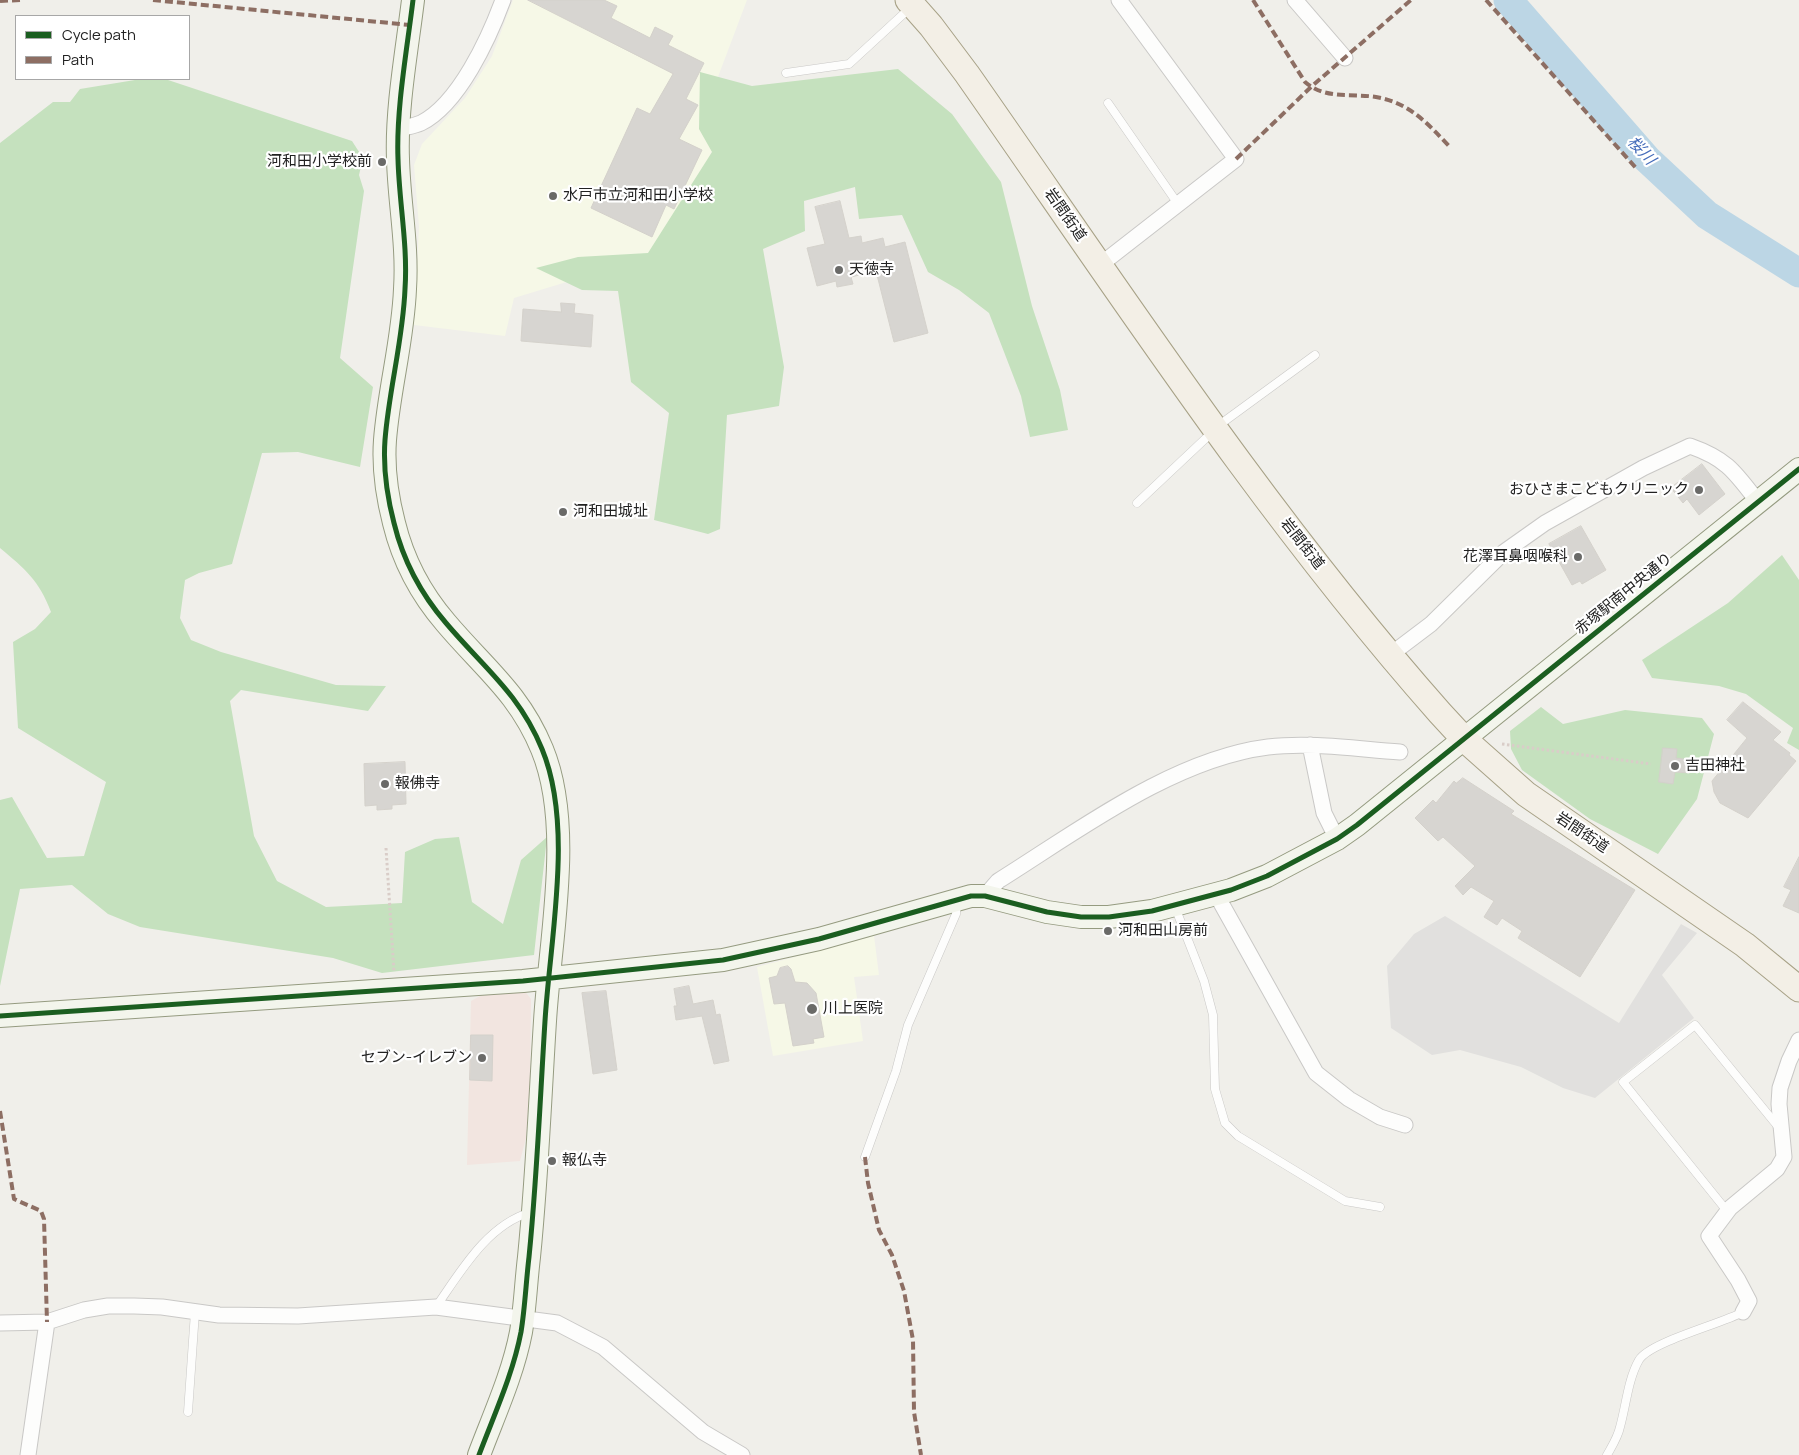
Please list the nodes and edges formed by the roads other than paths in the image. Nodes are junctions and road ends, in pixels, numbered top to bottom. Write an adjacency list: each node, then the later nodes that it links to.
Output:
1 (413, 0): 9 (street)
2 (502, 0): 9 (street)
3 (1119, 0): 10 (street)
4 (1295, 0): 6 (street)
5 (910, 2): 7 (lane); 11 (main road, 岩間街道)
6 (1345, 58)
7 (786, 73)
8 (1108, 103): 10 (lane)
9 (398, 129): 26 (street)
10 (1178, 204): 11 (street)
11 (1100, 265): 13 (main road, 岩間街道)
12 (1315, 355): 13 (lane)
13 (1214, 429): 16 (lane); 17 (main road, 岩間街道)
14 (1799, 469): 15 (street, 赤塚駅南中央通り)
15 (1758, 502): 17 (street); 18 (street, 赤塚駅南中央通り)
16 (1137, 503)
17 (1390, 655): 18 (main road, 岩間街道)
18 (1464, 739): 21 (street, 赤塚駅南中央通り); 27 (main road, 岩間街道)
19 (1310, 746): 20 (street); 21 (street); 23 (street)
20 (1400, 752)
21 (1337, 839): 22 (street, 赤塚駅南中央通り)
22 (1216, 894): 25 (street, 赤塚駅南中央通り); 30 (street)
23 (985, 896): 24 (street, 赤塚駅南中央通り); 25 (street, 赤塚駅南中央通り)
24 (958, 898): 26 (street, 赤塚駅南中央通り); 32 (lane)
25 (1175, 906): 33 (lane)
26 (548, 978): 28 (street, 赤塚駅南中央通り); 35 (street)
27 (1799, 989)
28 (0, 1016)
29 (1799, 1040): 31 (street)
30 (1405, 1125)
31 (1781, 1131): 34 (street); 34 (lane)
32 (865, 1157)
33 (1380, 1207)
34 (1727, 1211): 38 (street)
35 (533, 1212): 36 (lane); 39 (street)
36 (436, 1307): 37 (street); 39 (street)
37 (195, 1312): 40 (street); 42 (lane)
38 (1743, 1312): 46 (lane)
39 (523, 1319): 44 (street); 45 (street)
40 (46, 1322): 41 (street); 43 (street)
41 (0, 1324)
42 (188, 1412)
43 (28, 1455)
44 (479, 1455)
45 (742, 1455)
46 (1608, 1455)

